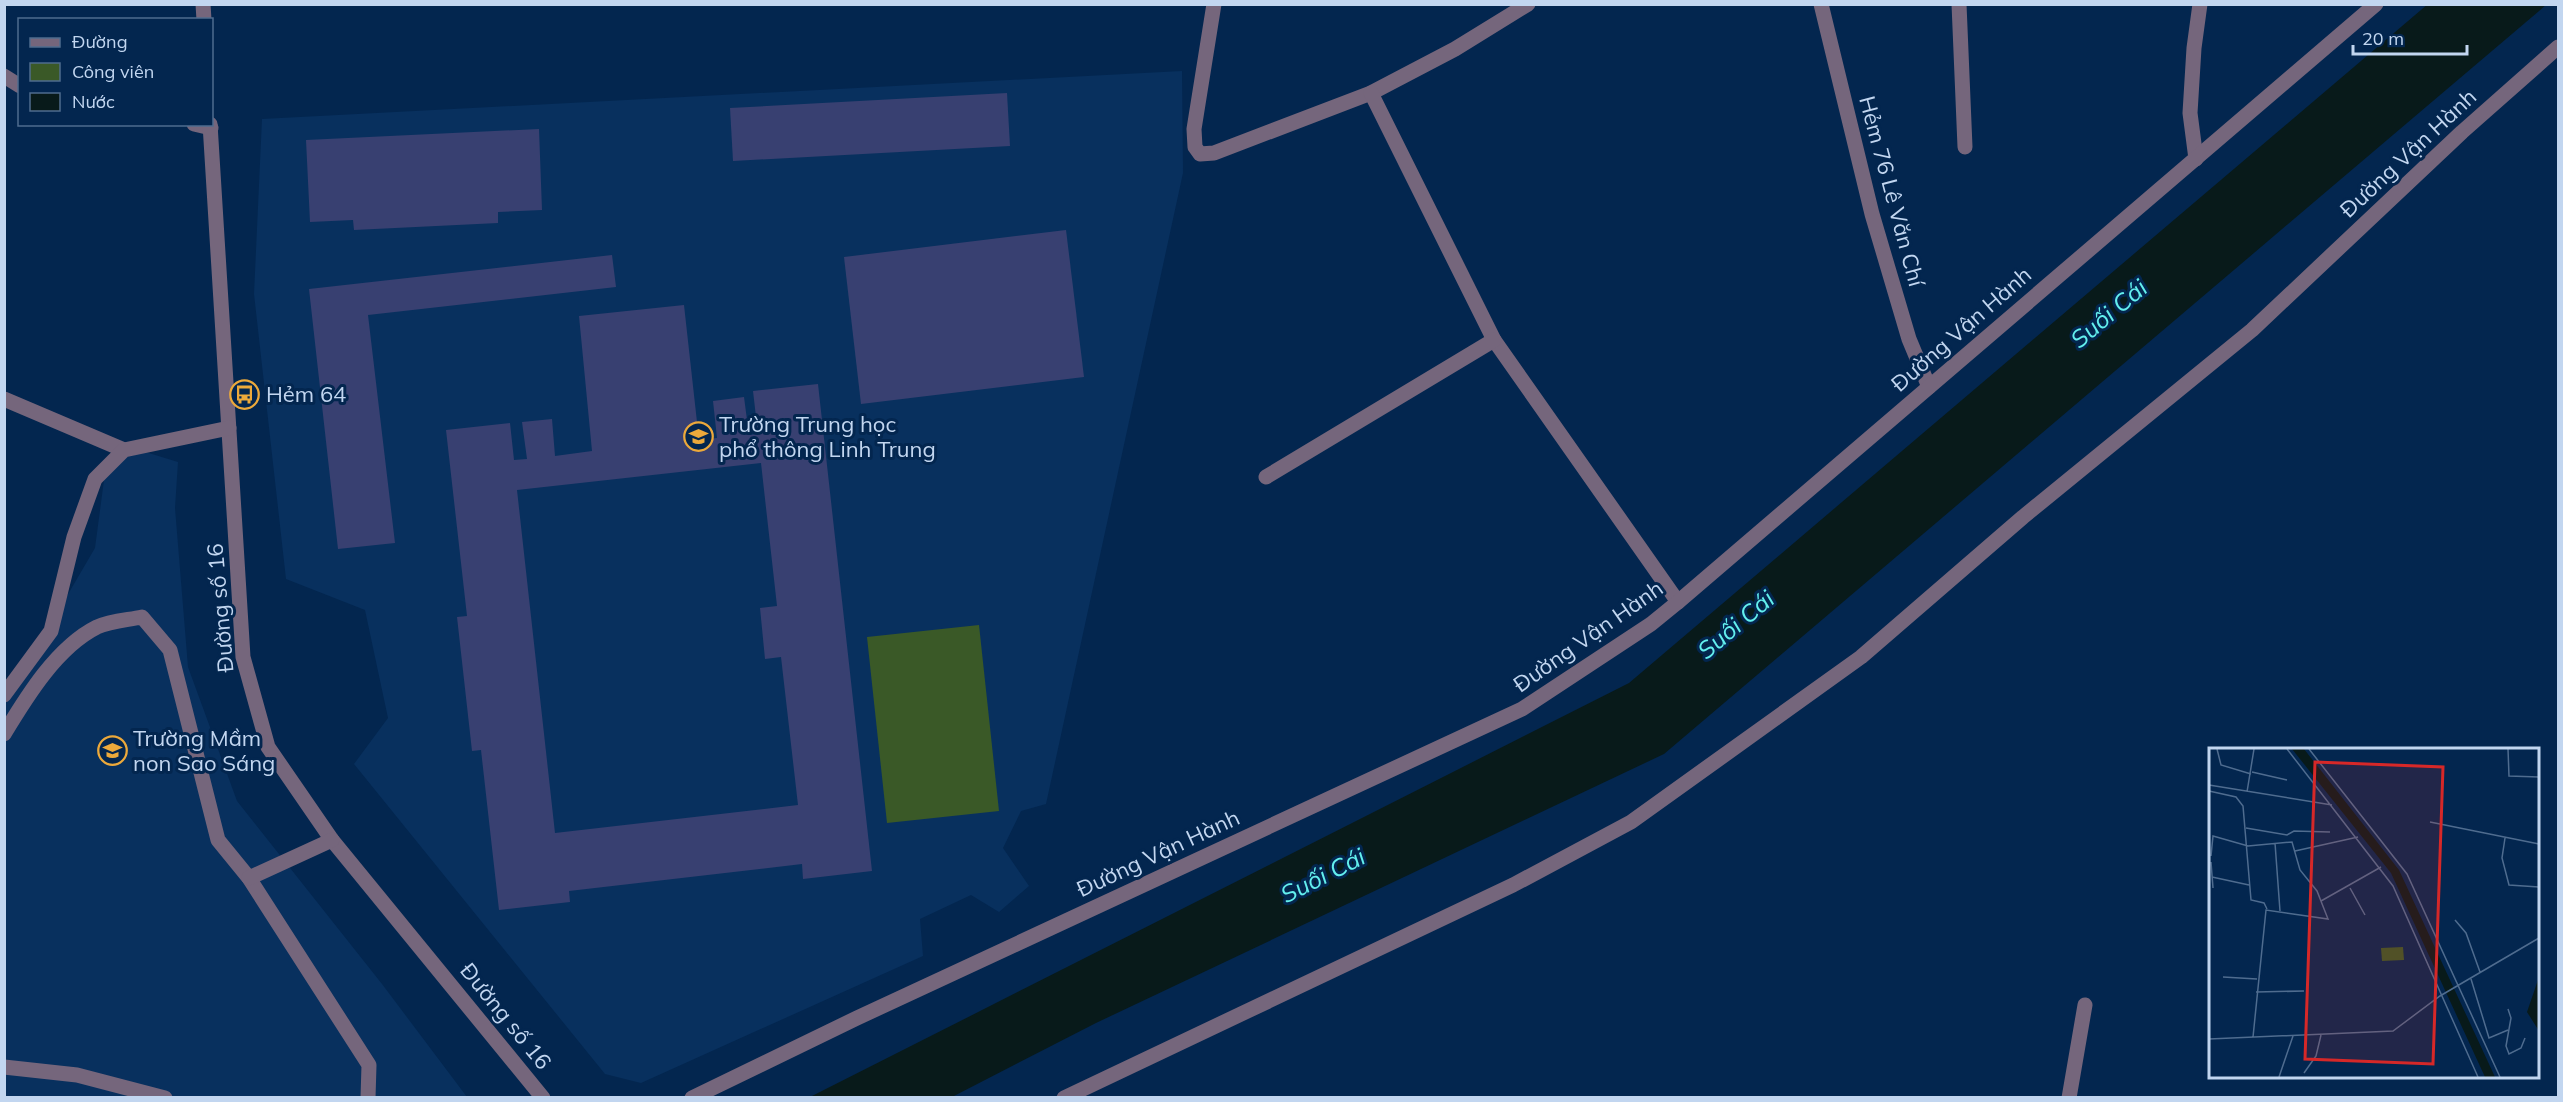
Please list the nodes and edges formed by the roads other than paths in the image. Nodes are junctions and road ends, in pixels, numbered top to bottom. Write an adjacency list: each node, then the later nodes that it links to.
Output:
1 (1214, 4): 10 (street)
2 (1528, 4): 10 (street)
3 (1821, 4): 15 (street, Hẻm 76 Lê Văn Chí)
4 (1959, 4): 12 (street)
5 (2200, 4): 13 (street)
6 (2376, 4): 13 (street, Đường Vận Hành)
7 (2559, 47): 31 (street, Đường Vận Hành)
8 (4, 76): 9 (street)
9 (18, 85)
10 (1371, 93): 14 (street)
11 (211, 126): 17 (street, Đường số 16)
12 (1965, 147)
13 (2196, 159): 15 (street, Đường Vận Hành)
14 (1494, 340): 19 (street); 20 (street)
15 (1929, 387): 20 (street, Đường Vận Hành)
16 (4, 399): 18 (street)
17 (229, 428): 18 (street); 23 (street, Đường số 16)
18 (124, 450): 21 (street)
19 (1266, 477)
20 (1678, 602): 30 (street, Đường Vận Hành)
21 (4, 694)
22 (4, 734): 24 (street)
23 (332, 840): 24 (street); 29 (street, Đường số 16)
24 (249, 878): 28 (street)
25 (2085, 1005): 32 (street)
26 (4, 1067): 27 (street)
27 (165, 1098)
28 (368, 1098)
29 (543, 1098)
30 (692, 1098)
31 (1064, 1098)
32 (2069, 1098)

